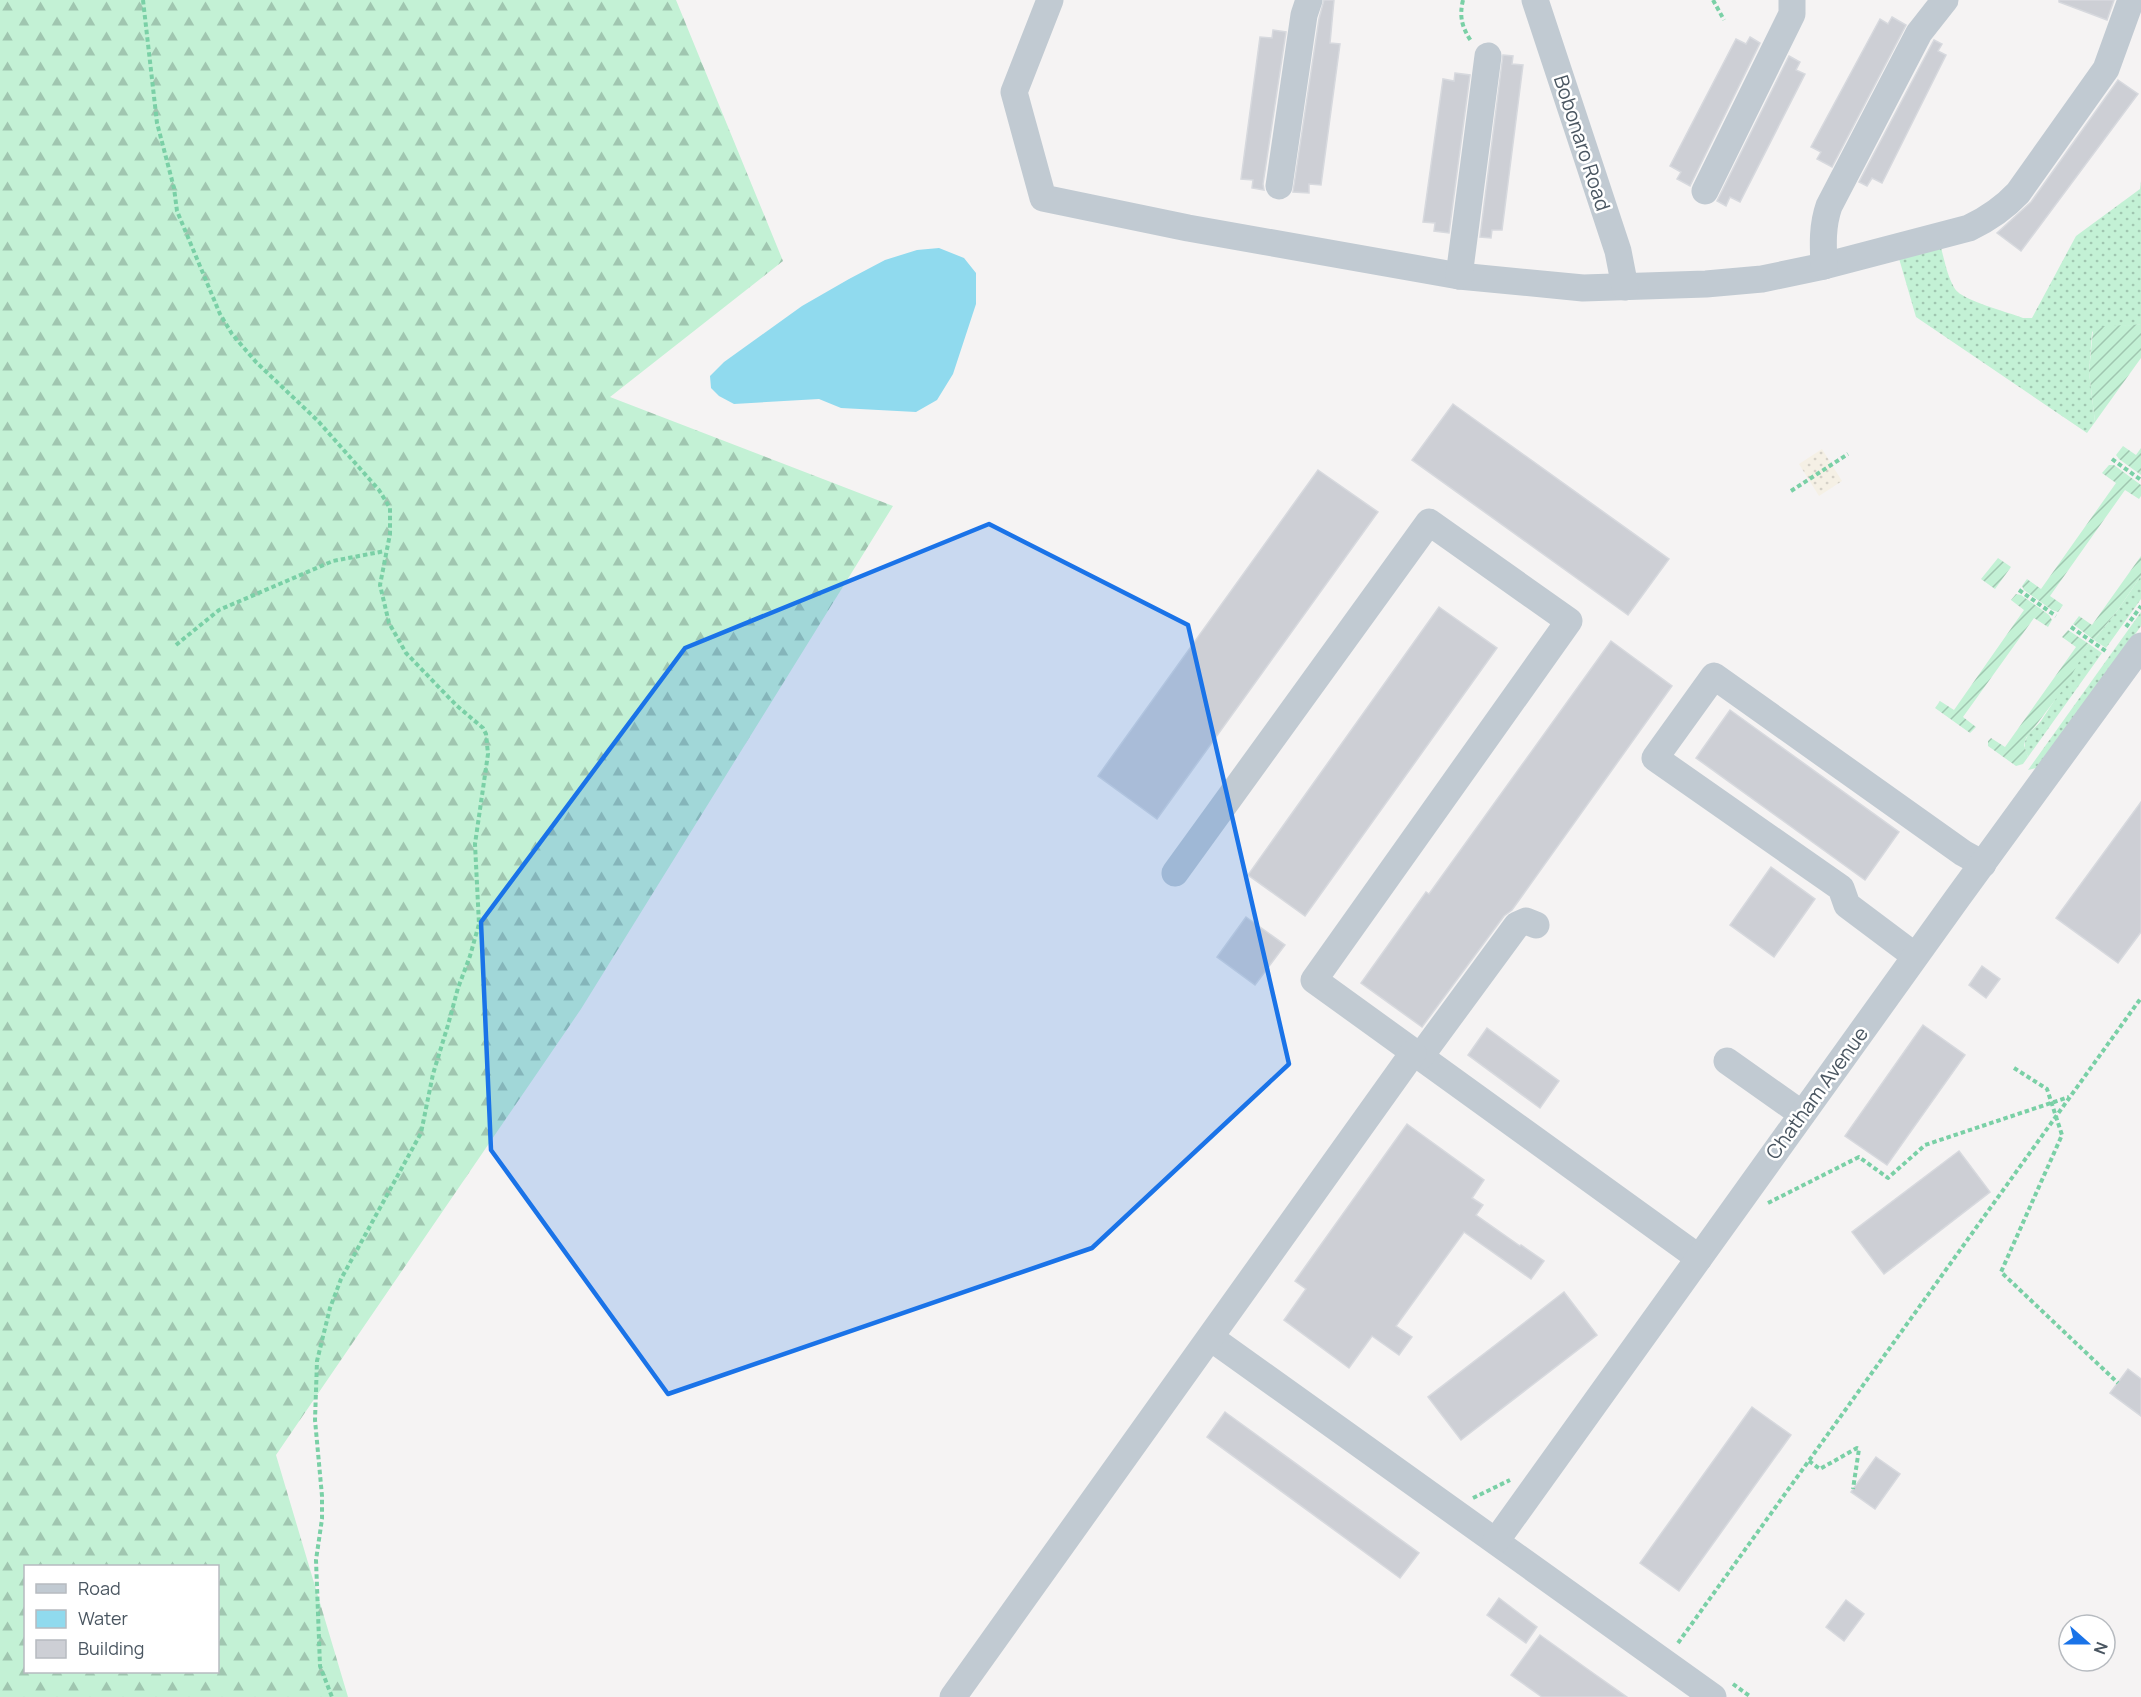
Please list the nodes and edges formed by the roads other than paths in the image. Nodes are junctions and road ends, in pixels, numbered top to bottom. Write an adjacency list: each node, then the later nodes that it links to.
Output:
1 (1050, 0): 11 (lane)
2 (1309, 0): 8 (lane)
3 (1792, 0): 9 (lane)
4 (1945, 0): 10 (lane)
5 (2131, 0): 10 (lane)
6 (1538, 1): 12 (lane, Bobonaro Road)
7 (1488, 56): 11 (lane)
8 (1279, 186)
9 (1705, 191)
10 (1824, 266): 12 (lane)
11 (1459, 276): 12 (lane)
12 (1625, 287)
13 (2141, 646): 14 (lane, Chatham Avenue)
14 (1983, 864): 17 (lane, Chatham Avenue); 17 (lane)
15 (1175, 873): 18 (lane)
16 (1536, 925): 18 (lane)
17 (1915, 956): 20 (lane, Chatham Avenue)
18 (1416, 1055): 21 (lane); 22 (lane)
19 (1727, 1061): 20 (lane)
20 (1802, 1114): 21 (lane, Chatham Avenue)
21 (1699, 1258): 23 (lane, Chatham Avenue)
22 (1210, 1338): 23 (lane); 24 (lane)
23 (1496, 1541): 25 (lane)
24 (953, 1697)
25 (1713, 1697)

